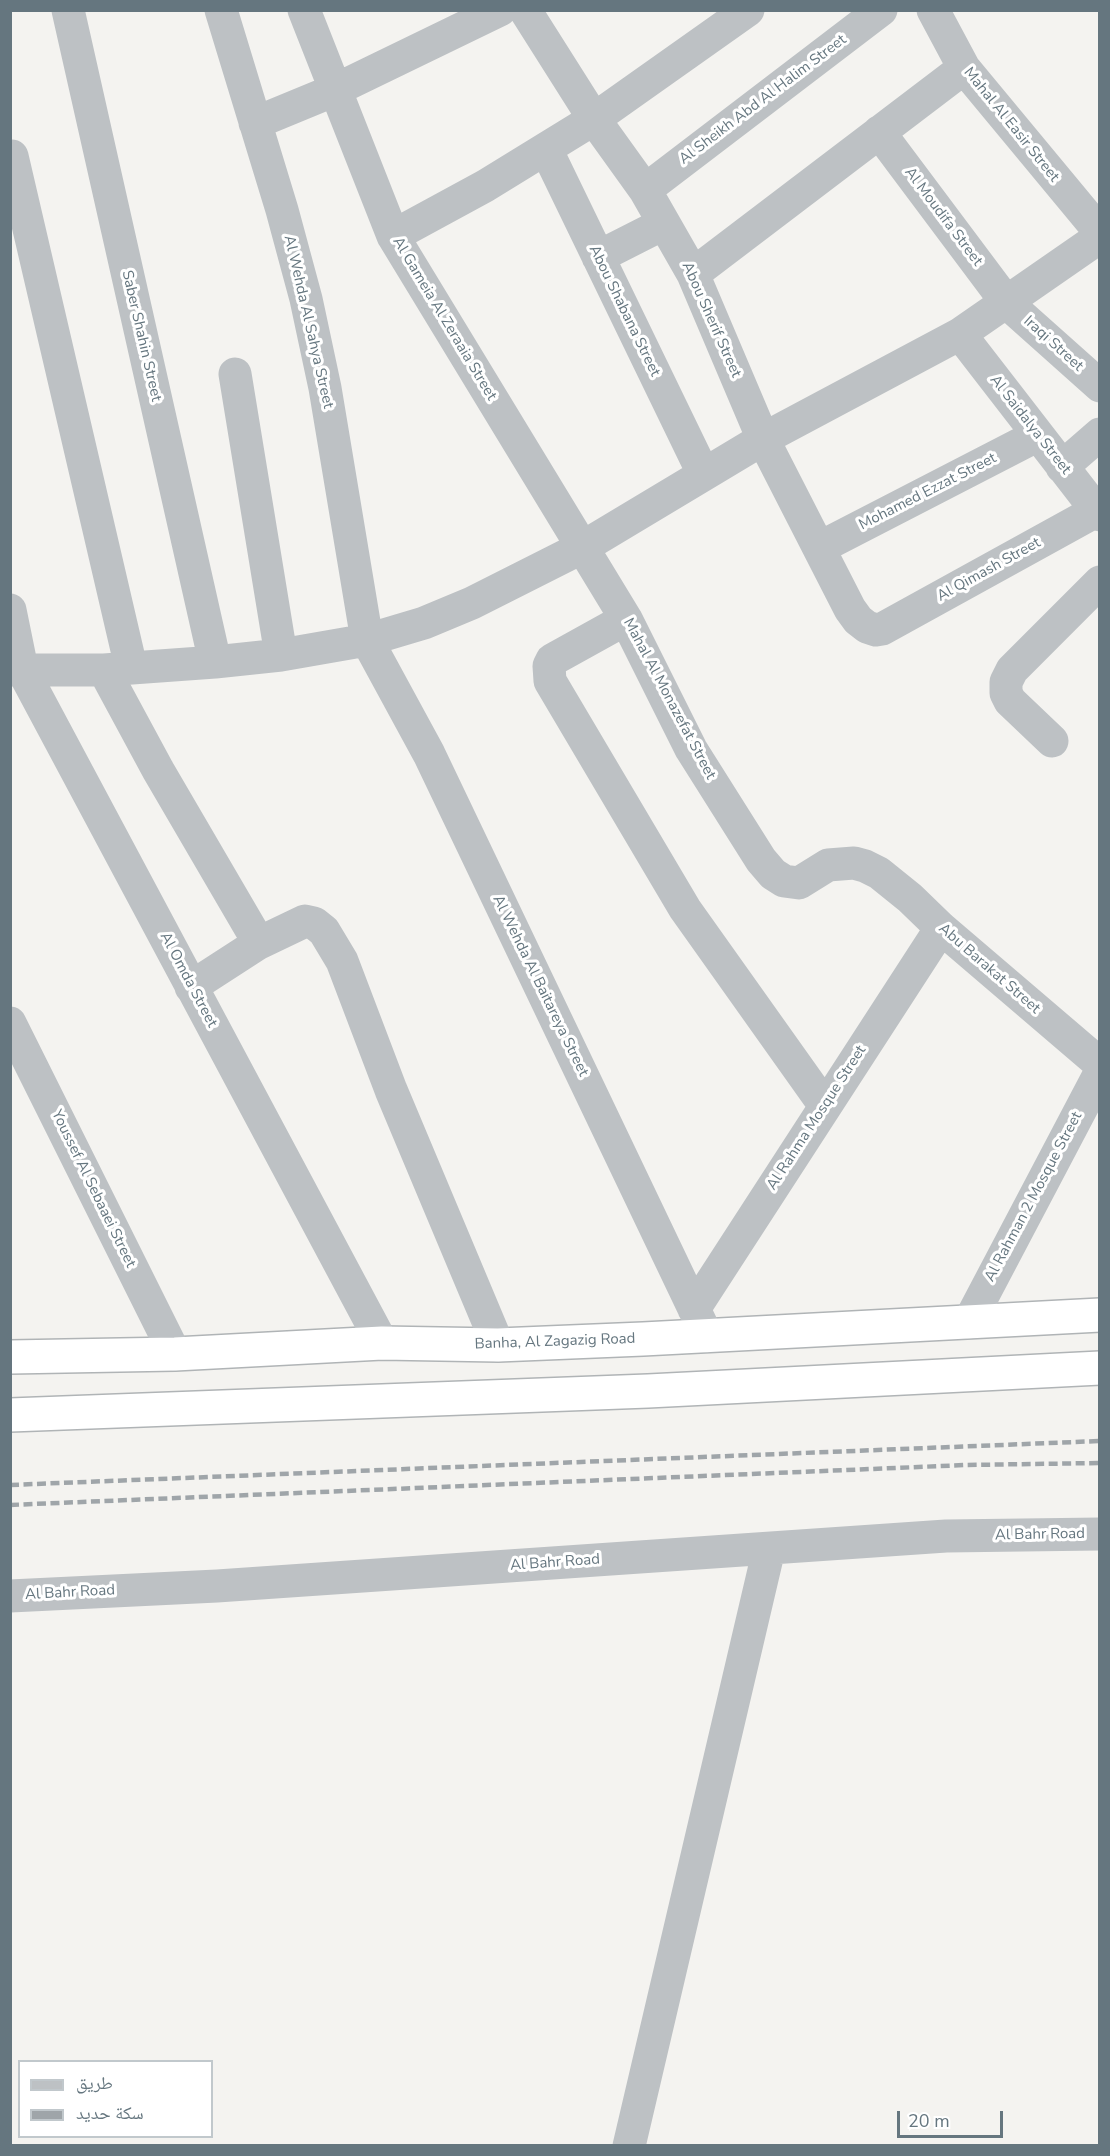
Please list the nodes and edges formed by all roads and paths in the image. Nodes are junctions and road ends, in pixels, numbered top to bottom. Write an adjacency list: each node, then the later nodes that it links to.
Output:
1 (68, 10): 41 (street, Saber Shahin Street)
2 (221, 10): 13 (street, Al Wehda Al Sahya Street)
3 (304, 10): 11 (street, Al Gameia Al Zeraaia Street)
4 (500, 10): 11 (street)
5 (525, 10): 12 (street, Abou Sherif Street)
6 (748, 10): 9 (street)
7 (881, 10): 17 (street, Al Sheikh Abd Al Halim Street)
8 (933, 10): 10 (street, Mahal Al Easir Street)
9 (716, 20): 12 (street)
10 (963, 68): 14 (street); 19 (street, Mahal Al Easir Street)
11 (335, 90): 13 (street); 20 (street, Al Gameia Al Zeraaia Street)
12 (594, 119): 15 (street); 17 (street, Abou Sherif Street)
13 (255, 123): 39 (street, Al Wehda Al Sahya Street)
14 (879, 132): 22 (street); 23 (street, Al Moudifa Street)
15 (546, 149): 20 (street); 21 (street, Abou Shabana Street)
16 (12, 156): 42 (street)
17 (645, 190): 18 (street, Abou Sherif Street)
18 (663, 224): 21 (street); 22 (street, Abou Sherif Street)
19 (1100, 235): 23 (street)
20 (393, 236): 33 (street, Al Gameia Al Zeraaia Street)
21 (598, 257): 31 (street, Abou Shabana Street)
22 (693, 274): 29 (street, Abou Sherif Street)
23 (1007, 303): 24 (street); 26 (street, Iraqi Street)
24 (960, 334): 27 (street, Al Saidalya Street); 29 (street)
25 (235, 374): 40 (street)
26 (1100, 386)
27 (1038, 435): 30 (street, Al Saidalya Street); 34 (street, Mohamed Ezzat Street)
28 (1100, 435): 30 (street)
29 (763, 439): 31 (street); 34 (street, Abou Sherif Street)
30 (1062, 467): 32 (street, Al Saidalya Street)
31 (703, 473): 33 (street)
32 (1098, 513): 38 (street, Al Qimash Street)
33 (583, 547): 37 (street, Mahal Al Monazefat Street); 39 (street)
34 (819, 548): 38 (street, Abou Sherif Street)
35 (1100, 582): 44 (street)
36 (10, 610): 43 (street, Al Omda Street)
37 (626, 619): 45 (street, Mahal Al Monazefat Street); 52 (street)
38 (882, 629)
39 (367, 640): 40 (street); 54 (street, Al Wehda Al Baitareya Street)
40 (281, 655): 41 (street)
41 (215, 662): 42 (street)
42 (117, 668): 43 (street); 47 (street)
43 (16, 670): 48 (street, Al Omda Street)
44 (1052, 741)
45 (879, 873): 46 (street, Abu Barakat Street)
46 (941, 928): 50 (street, Abu Barakat Street); 52 (street, Al Rahma Mosque Street)
47 (259, 943): 48 (street); 58 (street)
48 (191, 987): 57 (street, Al Omda Street)
49 (10, 1023): 60 (street, Youssef Al Sebaaei Street)
50 (1100, 1064)
51 (1100, 1073): 55 (street, Al Rahman 2 Mosque Street)
52 (825, 1106): 54 (street, Al Rahma Mosque Street)
53 (1100, 1315): 55 (highway, Banha, Al Zagazig Road)
54 (700, 1322): 55 (highway, Banha, Al Zagazig Road); 56 (highway, Banha, Al Zagazig Road)
55 (969, 1322)
56 (643, 1339): 58 (highway, Banha, Al Zagazig Road); 62 (highway)
57 (382, 1343): 58 (highway, Banha, Al Zagazig Road); 60 (highway, Banha, Al Zagazig Road)
58 (498, 1345)
59 (14, 1350): 60 (highway, Banha, Al Zagazig Road)
60 (175, 1354)
61 (1100, 1368): 62 (highway)
62 (648, 1391): 63 (highway)
63 (10, 1414)
64 (1100, 1534): 65 (street, Al Bahr Road)
65 (769, 1549): 66 (street, Al Bahr Road); 67 (street)
66 (10, 1596)
67 (629, 2145)

